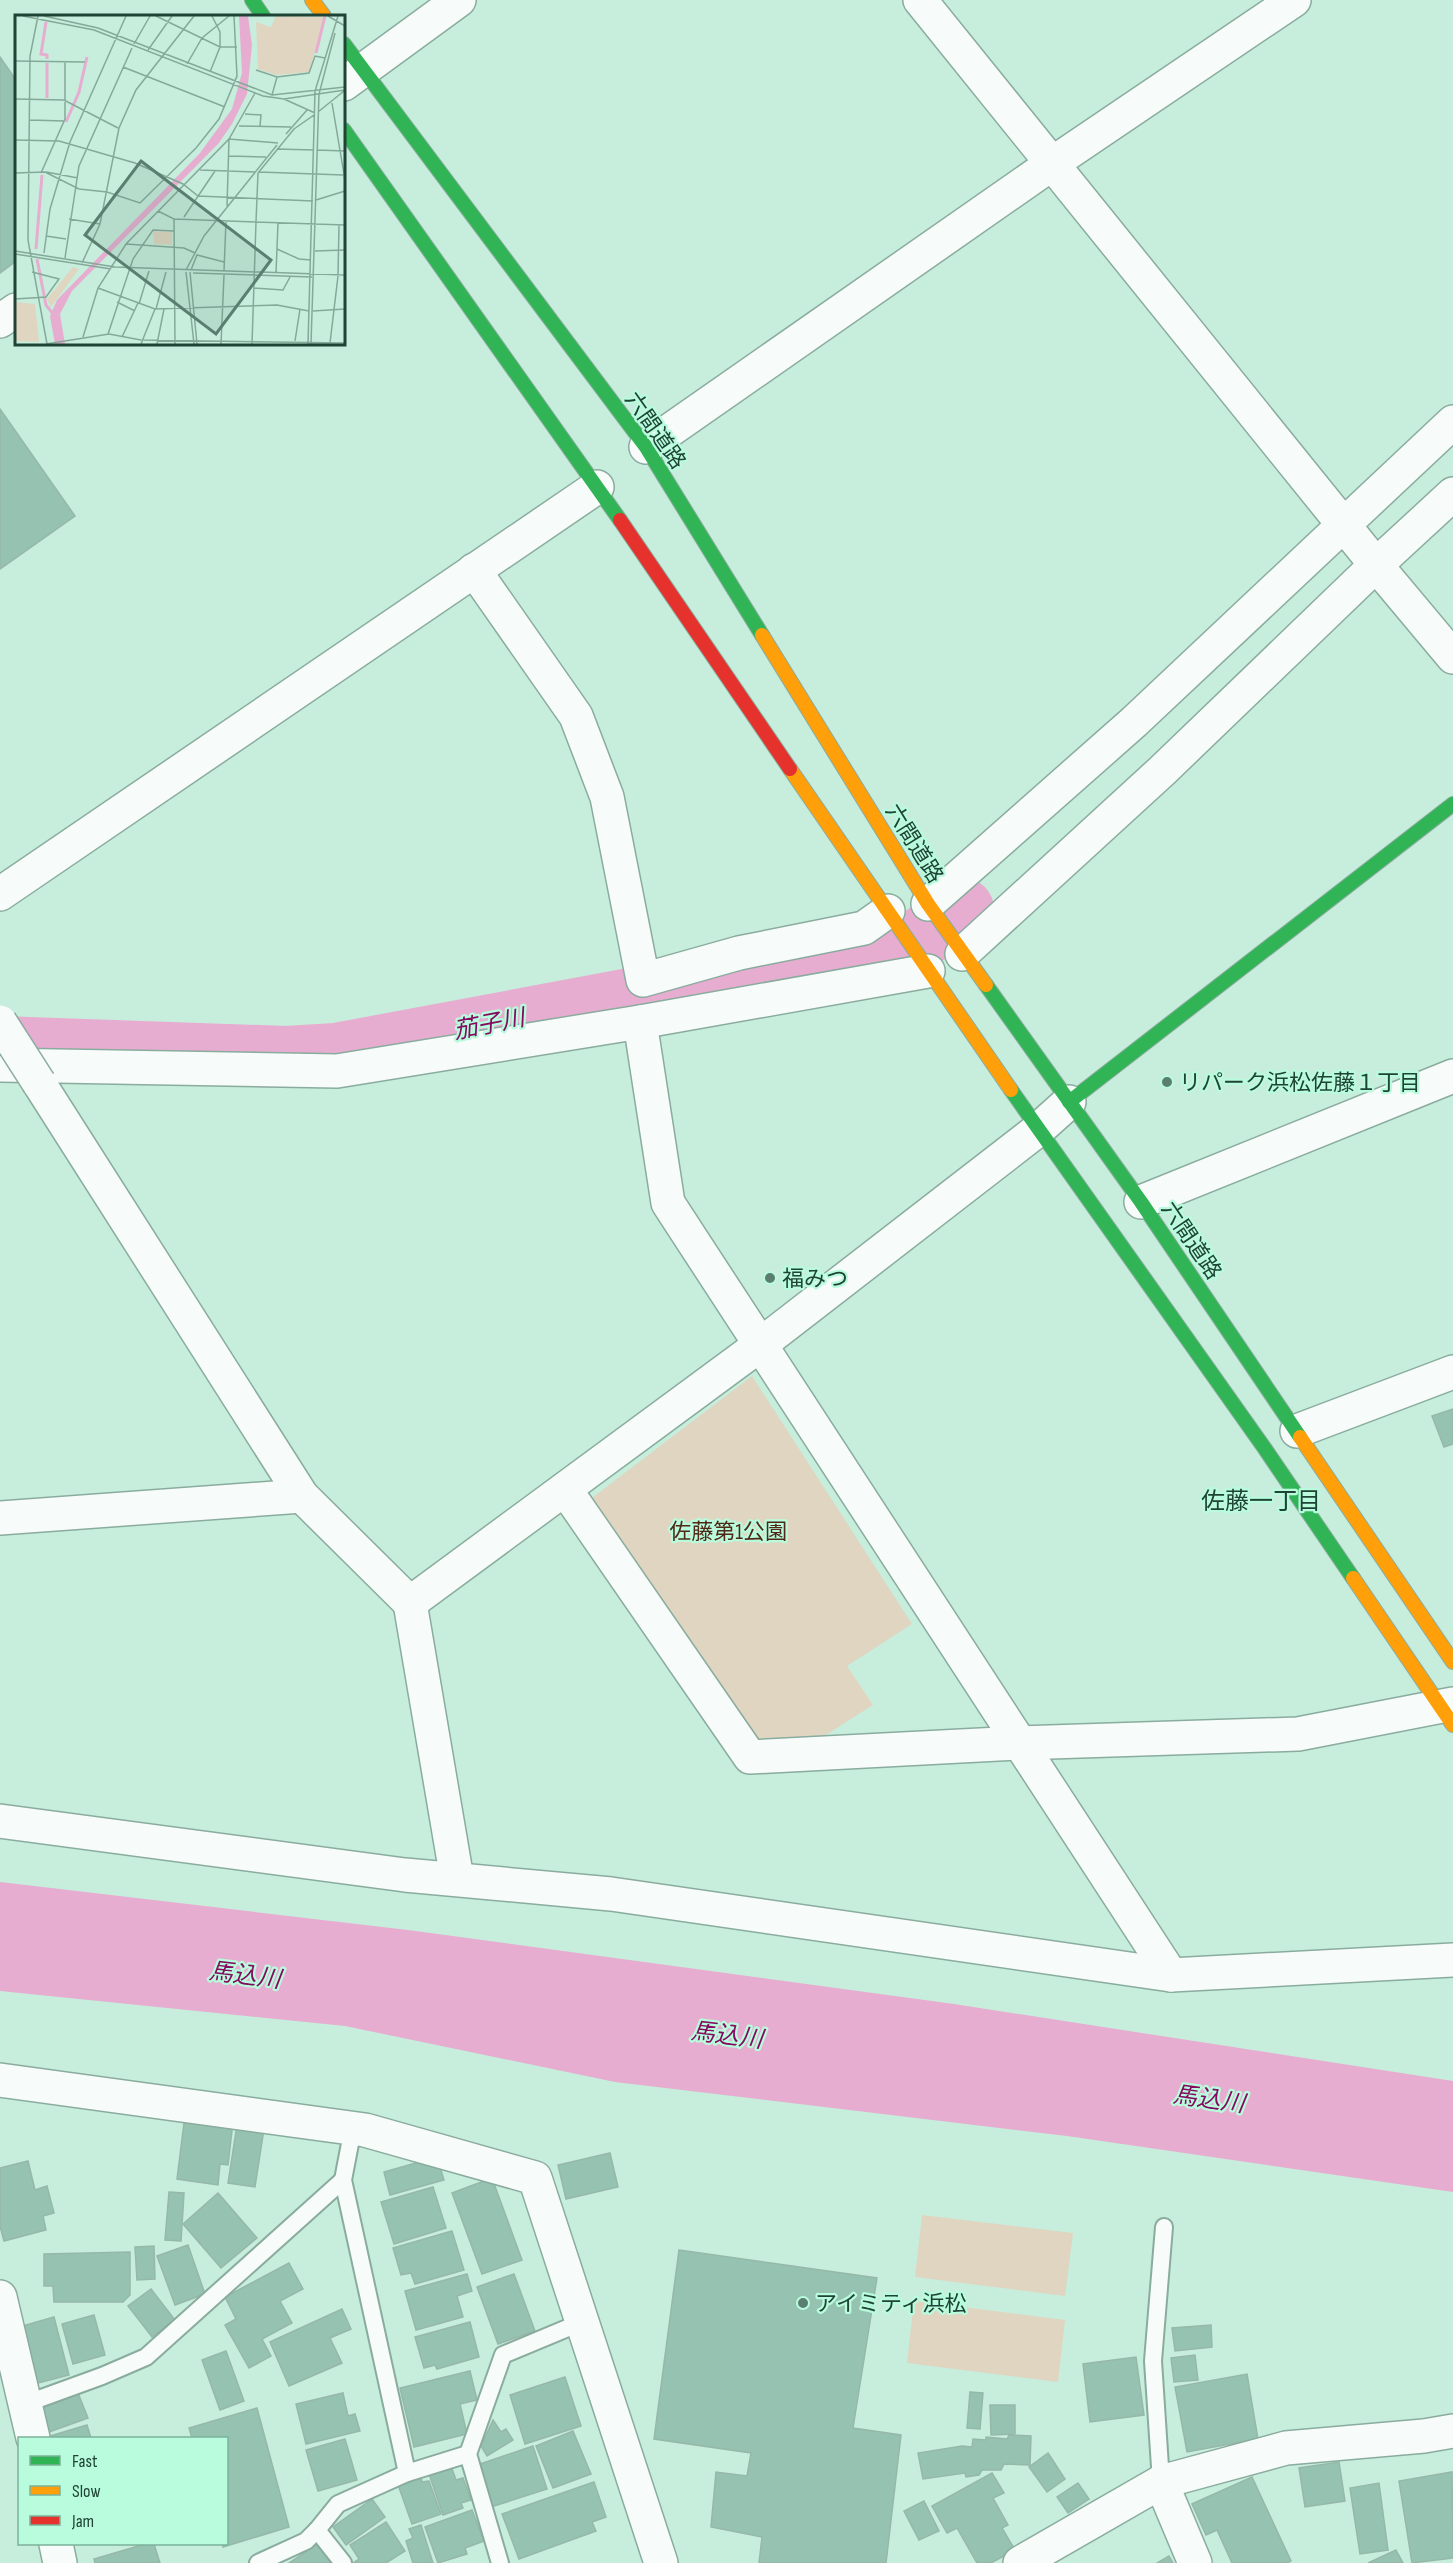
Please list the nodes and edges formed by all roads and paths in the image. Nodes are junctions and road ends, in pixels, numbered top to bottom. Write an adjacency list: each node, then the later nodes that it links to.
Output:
1 (252, 0): 6 (street)
2 (312, 0): 7 (street)
3 (459, 0): 9 (street)
4 (920, 0): 11 (street)
5 (1294, 0): 11 (street)
6 (262, 15)
7 (323, 15)
8 (345, 48): 9 (street, 六間道路)
9 (353, 78): 15 (street, 六間道路)
10 (345, 131): 16 (street)
11 (1053, 163): 15 (street); 18 (street)
12 (15, 311): 13 (street)
13 (0, 321)
14 (1453, 422): 18 (street)
15 (646, 447): 24 (street, 六間道路)
16 (597, 487): 20 (street); 25 (street)
17 (1453, 494): 19 (street)
18 (1344, 526): 19 (street); 24 (street)
19 (1376, 565): 21 (street); 26 (street)
20 (474, 570): 23 (street); 25 (street)
21 (1453, 657)
22 (1453, 804): 32 (street)
23 (0, 894)
24 (928, 904): 26 (street, 六間道路)
25 (889, 913): 27 (street)
26 (962, 954): 32 (street, 六間道路)
27 (928, 971): 29 (street); 33 (street)
28 (0, 1022): 39 (street, bridge)
29 (640, 1022): 30 (street); 35 (street)
30 (0, 1065)
31 (1453, 1076): 34 (street)
32 (1069, 1102): 33 (street); 34 (street, 六間道路)
33 (1039, 1129): 35 (street); 43 (street)
34 (1140, 1202): 37 (street, 六間道路)
35 (760, 1345): 38 (street); 44 (street)
36 (1453, 1372): 37 (street)
37 (1297, 1431): 42 (street, 六間道路)
38 (565, 1489): 41 (street); 44 (street)
39 (302, 1496): 40 (street); 41 (street)
40 (0, 1518)
41 (410, 1603): 46 (street)
42 (1453, 1662)
43 (1449, 1712): 44 (street)
44 (1019, 1743): 48 (street)
45 (0, 1821): 46 (street)
46 (457, 1879): 48 (street)
47 (1453, 1960): 48 (street)
48 (1170, 1975)
49 (0, 2080): 50 (street)
50 (353, 2128): 51 (lane); 54 (street)
51 (342, 2180): 55 (lane); 59 (lane)
52 (1164, 2227): 60 (lane)
53 (0, 2298): 55 (street)
54 (582, 2322): 58 (lane); 67 (street)
55 (25, 2404): 57 (street)
56 (1453, 2431): 60 (street)
57 (33, 2437)
58 (468, 2454): 59 (lane); 66 (lane)
59 (407, 2473): 61 (lane)
60 (1161, 2482): 68 (street); 69 (street)
61 (317, 2530): 64 (lane); 65 (lane)
62 (56, 2545): 63 (street)
63 (60, 2563)
64 (258, 2563)
65 (343, 2563)
66 (500, 2563)
67 (661, 2563)
68 (1020, 2563)
69 (1194, 2563)

